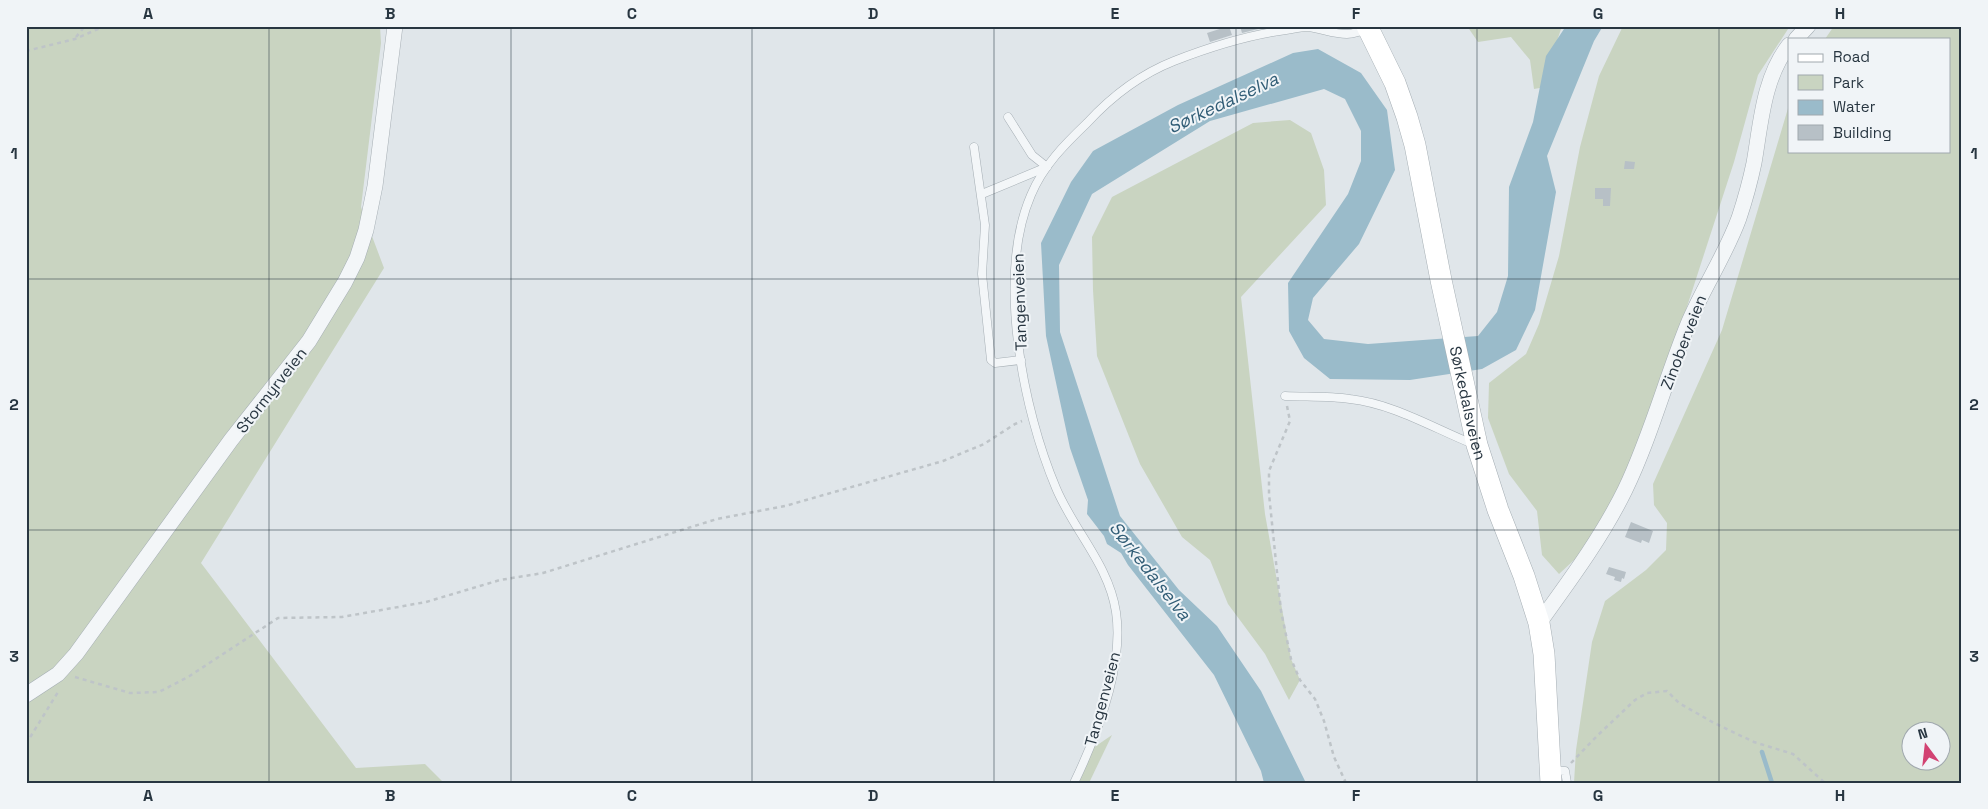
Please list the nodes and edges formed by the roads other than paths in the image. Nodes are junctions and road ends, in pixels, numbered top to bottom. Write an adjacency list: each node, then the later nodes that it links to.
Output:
1 (395, 26): 14 (street, Stormyrveien)
2 (1808, 26): 4 (street)
3 (1370, 27): 8 (lane, Tangenveien); 12 (street, Sørkedalsveien)
4 (1797, 38)
5 (1788, 46): 13 (street, Zinoberveien)
6 (1008, 116): 8 (lane)
7 (974, 147): 9 (lane)
8 (1047, 167): 9 (lane); 10 (lane, Tangenveien)
9 (982, 194): 10 (lane)
10 (1021, 360): 16 (lane, Tangenveien)
11 (1285, 396): 12 (lane)
12 (1477, 446): 13 (street, Sørkedalsveien)
13 (1539, 623): 15 (street, Sørkedalsveien)
14 (26, 695)
15 (1555, 775): 17 (lane)
16 (1074, 783)
17 (1567, 783)

